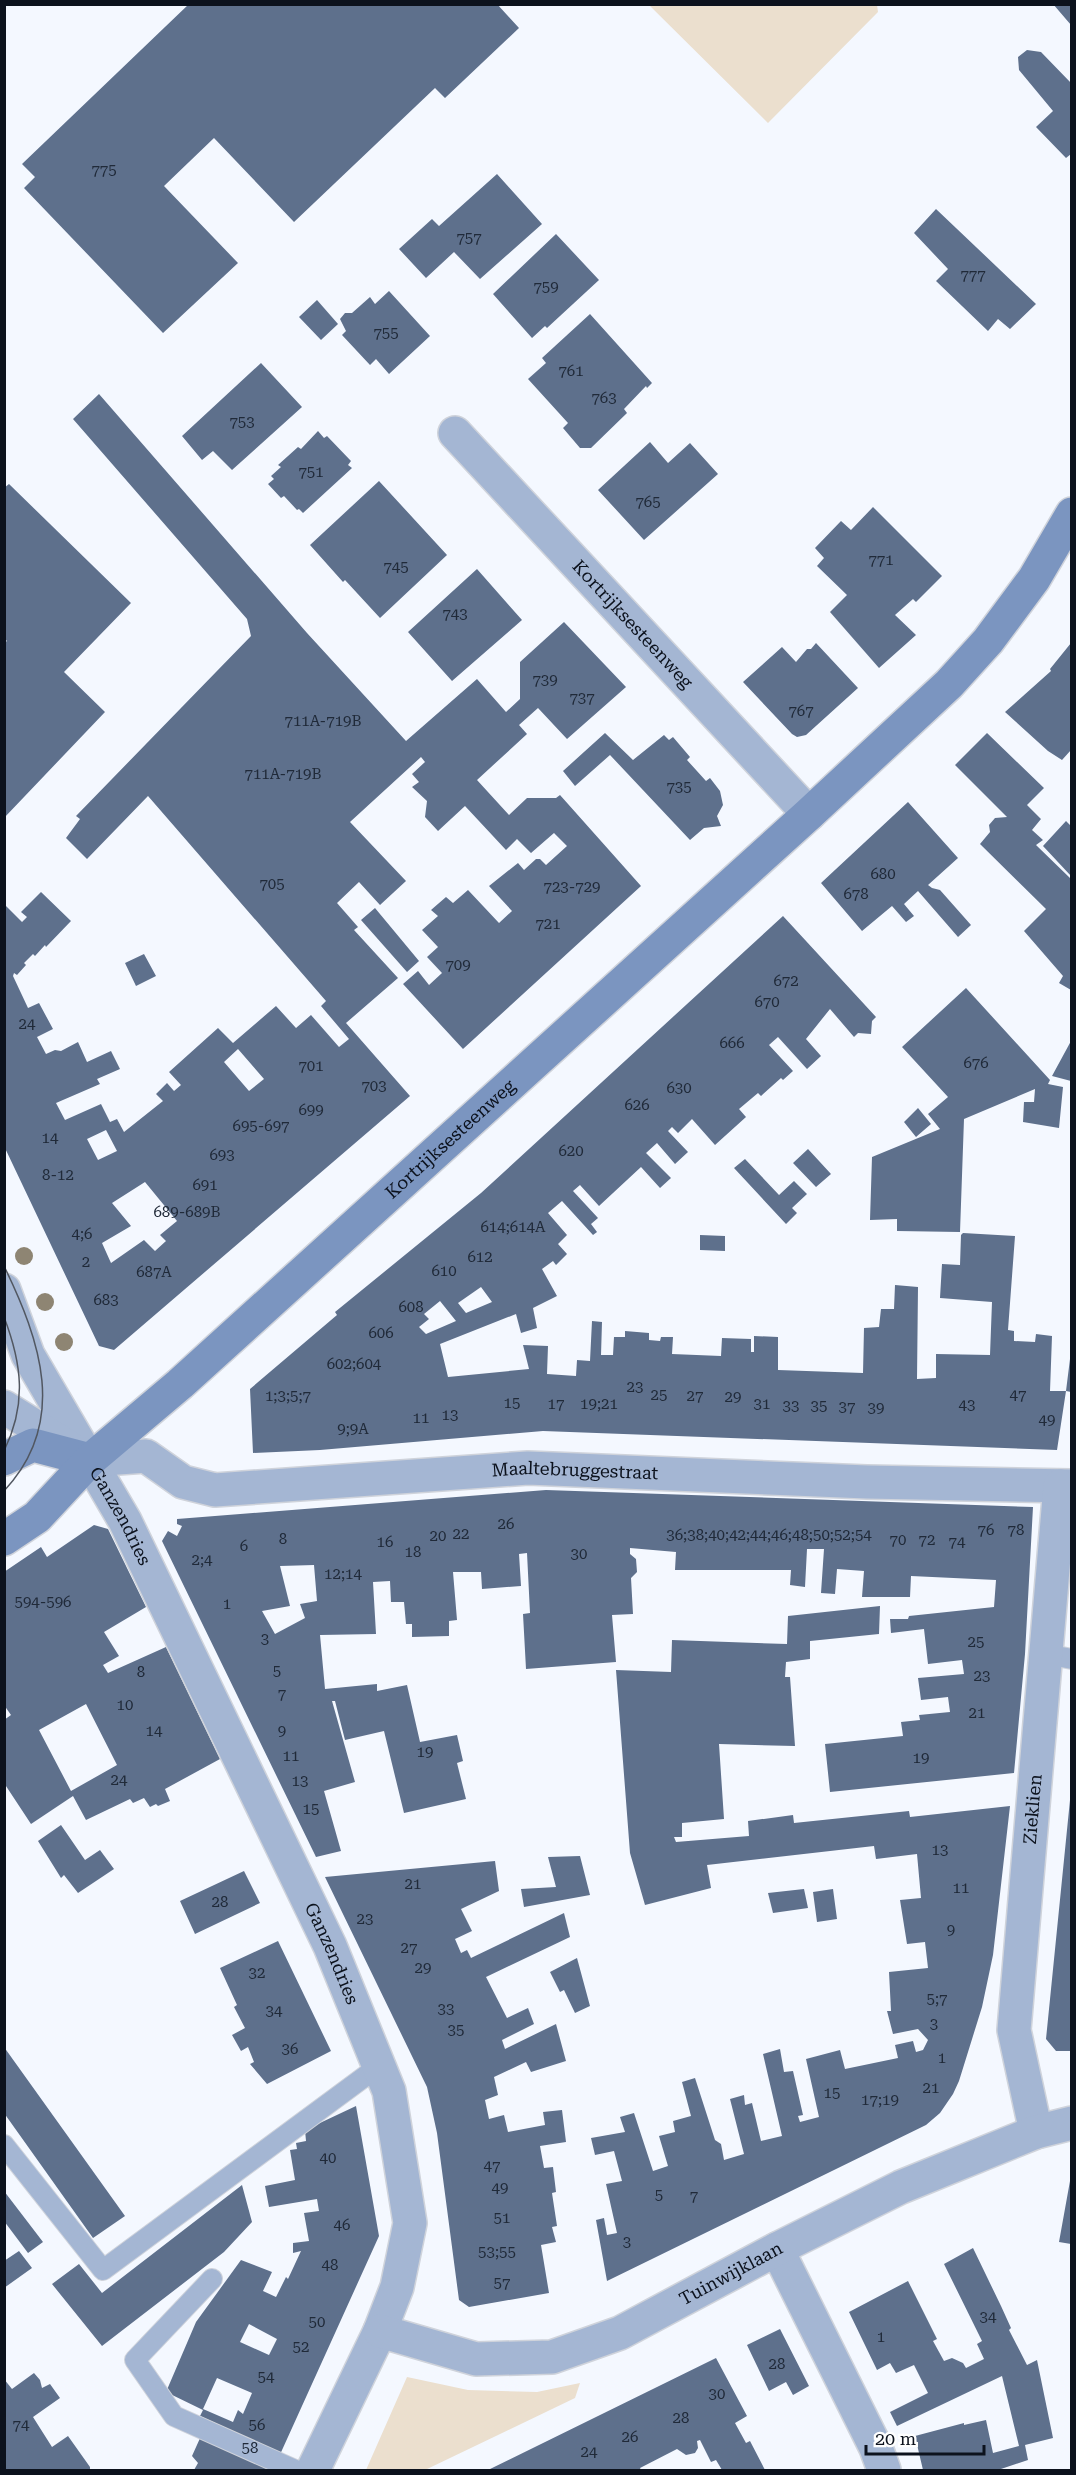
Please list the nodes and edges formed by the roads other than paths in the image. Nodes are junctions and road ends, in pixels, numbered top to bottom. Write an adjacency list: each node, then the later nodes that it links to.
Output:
1 (455, 433): 3 (street, Kortrijksesteenweg)
2 (1071, 514): 3 (main road, Kortrijksesteenweg)
3 (809, 814): 8 (main road, Kortrijksesteenweg)
4 (10, 1305): 5 (street); 8 (street, Ganzendries)
5 (4, 1355)
6 (4, 1407): 8 (street)
7 (4, 1459): 8 (main road)
8 (90, 1460): 9 (street, Maaltebruggestraat); 10 (main road, Kortrijksesteenweg); 12 (street, Ganzendries)
9 (1066, 1486): 11 (street, Zieklien)
10 (4, 1539)
11 (1059, 1656): 14 (street, Zieklien)
12 (379, 2066): 15 (lane); 18 (street, Ganzendries)
13 (1071, 2122): 14 (street, Tuinwijklaan)
14 (1036, 2132): 16 (street, Tuinwijklaan)
15 (4, 2145)
16 (777, 2249): 18 (street, Tuinwijklaan); 21 (street)
17 (212, 2279): 19 (lane)
18 (380, 2331): 20 (street, Ganzendries)
19 (295, 2470)
20 (313, 2470)
21 (884, 2470)

